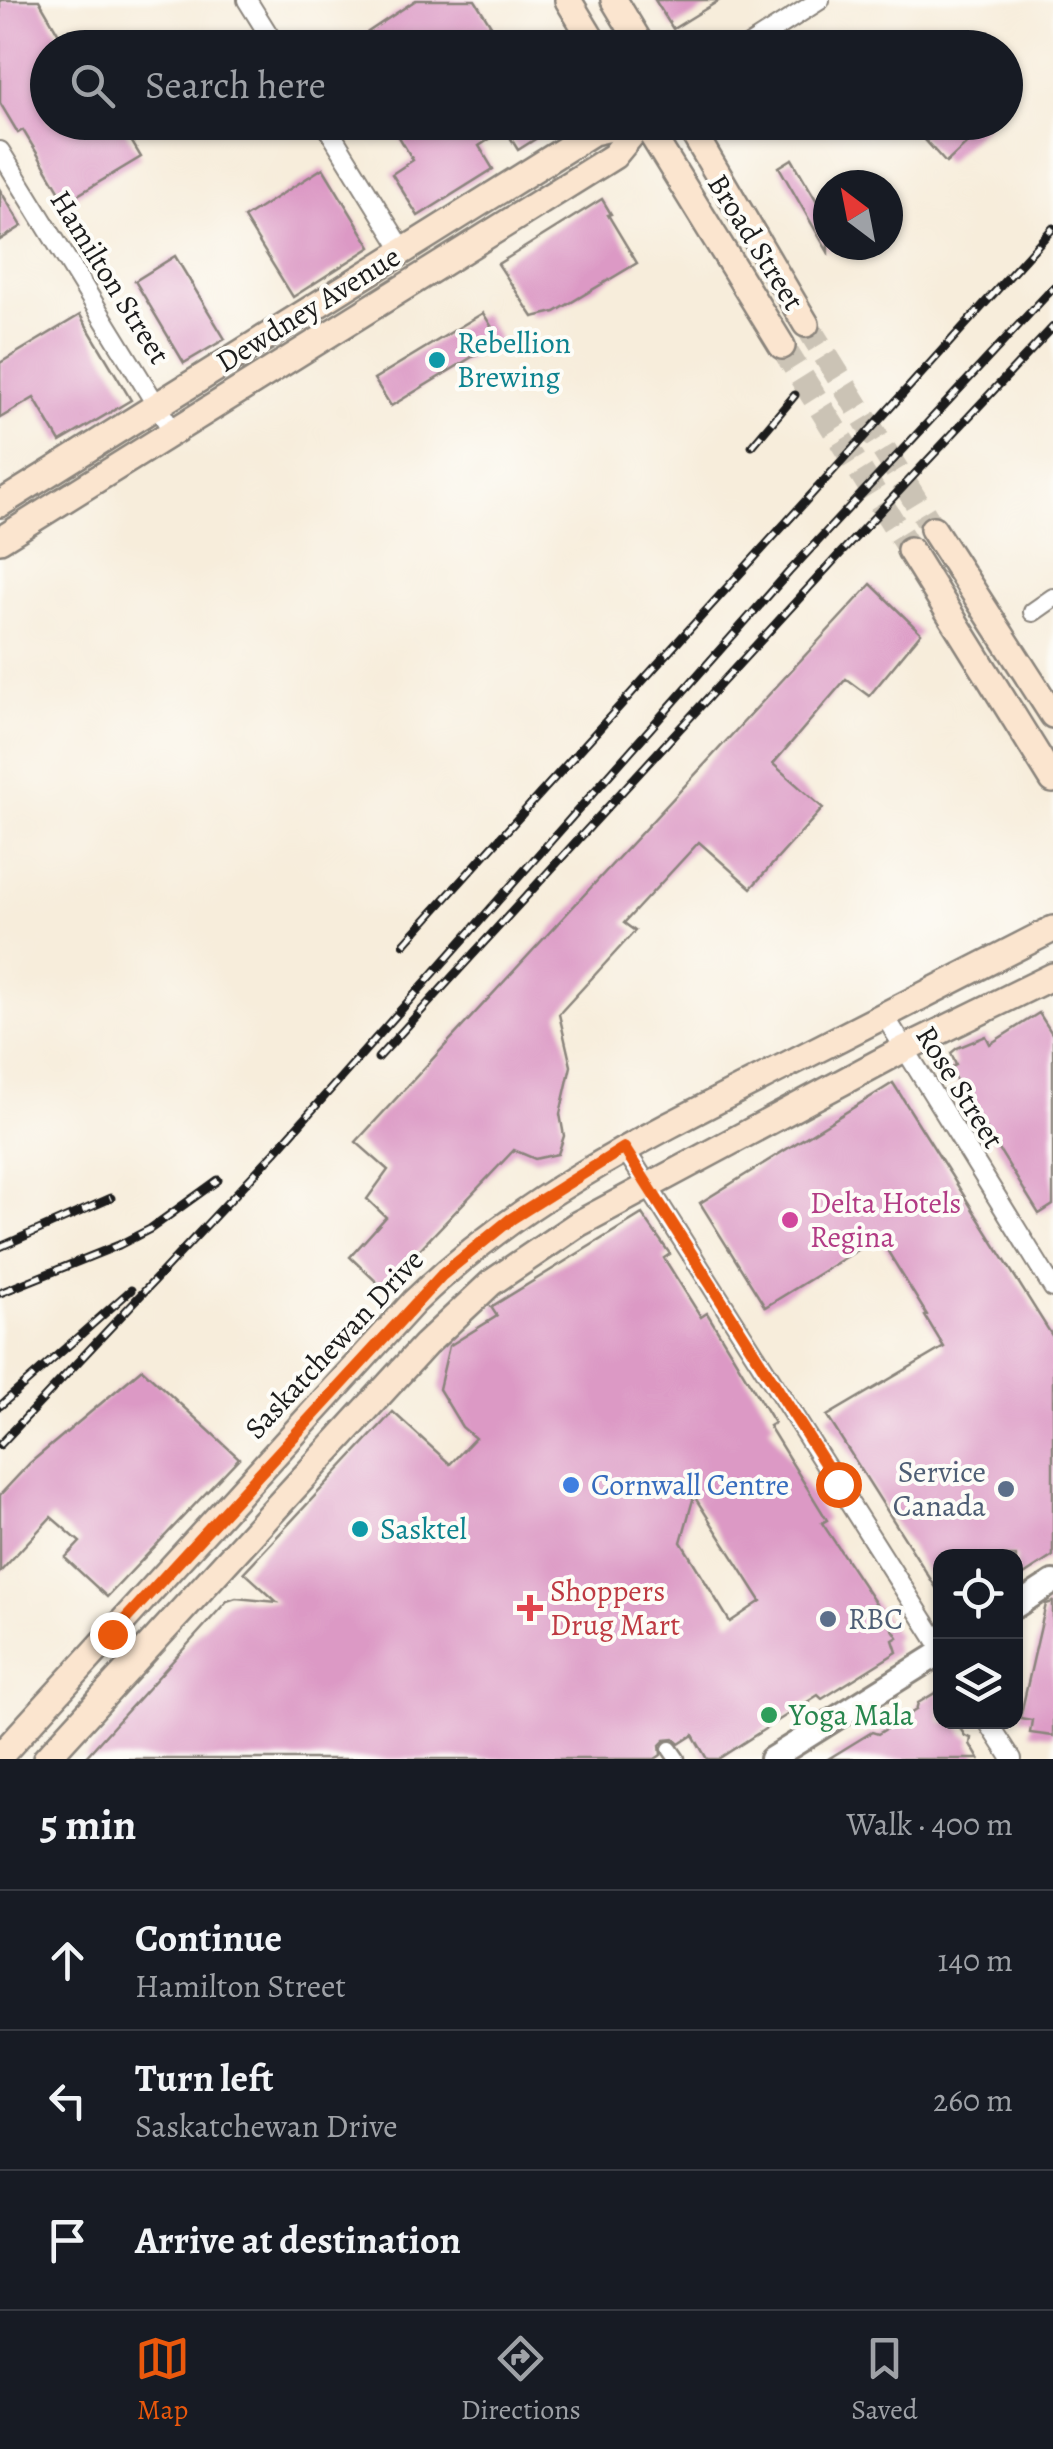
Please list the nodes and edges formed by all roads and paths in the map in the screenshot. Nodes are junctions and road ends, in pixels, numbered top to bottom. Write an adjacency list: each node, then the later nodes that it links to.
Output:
1 (247, 0): 5 (street)
2 (568, 0): 6 (main road)
3 (614, 0): 7 (main road)
4 (820, 0): 8 (street)
5 (265, 30)
6 (586, 30)
7 (632, 30)
8 (774, 30)
9 (335, 140): 15 (street)
10 (580, 140): 15 (main road, Dewdney Avenue)
11 (627, 140): 19 (main road, Dewdney Avenue)
12 (652, 140): 17 (main road, Broad Street)
13 (698, 140): 16 (main road, Broad Street)
14 (0, 150): 18 (street, Hamilton Street)
15 (403, 250): 18 (main road, Dewdney Avenue)
16 (806, 324)
17 (782, 346)
18 (156, 406): 19 (street, Hamilton Street); 20 (main road, Dewdney Avenue)
19 (173, 432): 22 (main road, Dewdney Avenue)
20 (0, 504)
21 (933, 529): 26 (main road)
22 (0, 540)
23 (910, 550): 27 (main road)
24 (1053, 598): 25 (street)
25 (1033, 612)
26 (1053, 715)
27 (1053, 780)
28 (1053, 928): 30 (main road, Saskatchewan Drive)
29 (1053, 976): 31 (main road)
30 (884, 1015): 31 (street, Rose Street); 32 (main road, Saskatchewan Drive)
31 (904, 1049): 33 (main road); 34 (street, Rose Street)
32 (624, 1148): 33 (street); 40 (main road, Saskatchewan Drive)
33 (648, 1185): 37 (street); 41 (main road)
34 (1053, 1288)
35 (1053, 1582): 36 (street)
36 (1023, 1601)
37 (933, 1639)
38 (933, 1655): 42 (street)
39 (993, 1729): 43 (street)
40 (0, 1757)
41 (46, 1759)
42 (771, 1759)
43 (1012, 1759)

